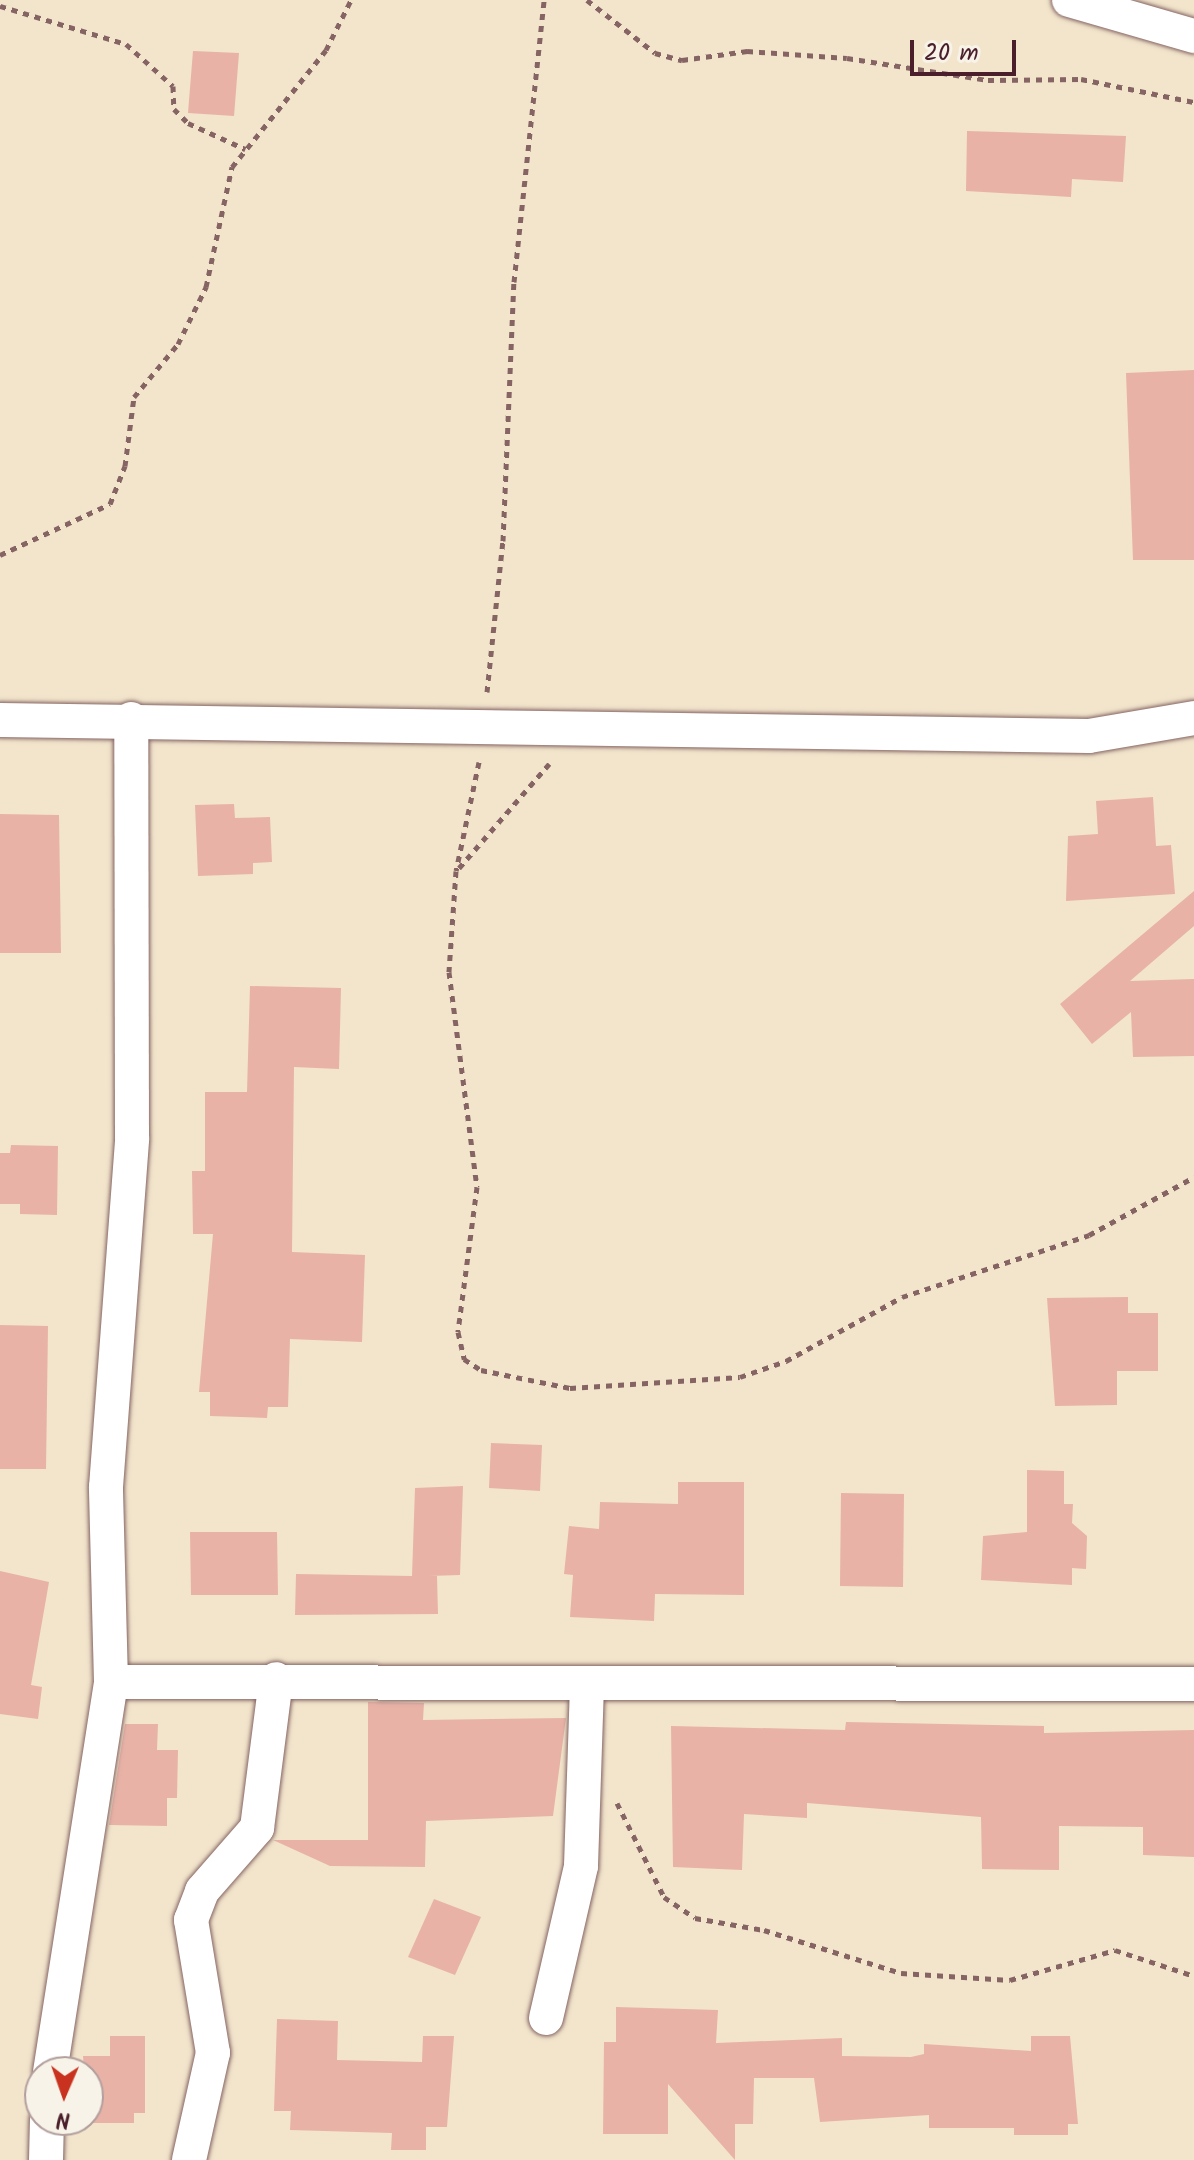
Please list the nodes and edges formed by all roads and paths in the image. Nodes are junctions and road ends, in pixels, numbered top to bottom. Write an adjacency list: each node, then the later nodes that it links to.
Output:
1 (351, 0): 8 (path)
2 (544, 0): 13 (path)
3 (587, 0): 7 (path)
4 (1069, 0): 6 (street)
5 (0, 6): 8 (path)
6 (1194, 36)
7 (1194, 102)
8 (245, 149): 9 (path)
9 (0, 555)
10 (1194, 718): 14 (street)
11 (131, 719): 12 (street); 13 (street); 18 (street)
12 (0, 720)
13 (483, 731): 14 (street); 15 (path)
14 (585, 731): 15 (path)
15 (456, 871): 16 (path)
16 (1194, 1177)
17 (276, 1679): 18 (street); 19 (street); 27 (street)
18 (111, 1682): 24 (street)
19 (587, 1684): 20 (street); 21 (street)
20 (1194, 1684)
21 (589, 1786): 22 (path); 23 (street)
22 (1194, 1976)
23 (546, 2018)
24 (53, 2056)
25 (47, 2136): 26 (street)
26 (46, 2160)
27 (189, 2160)

